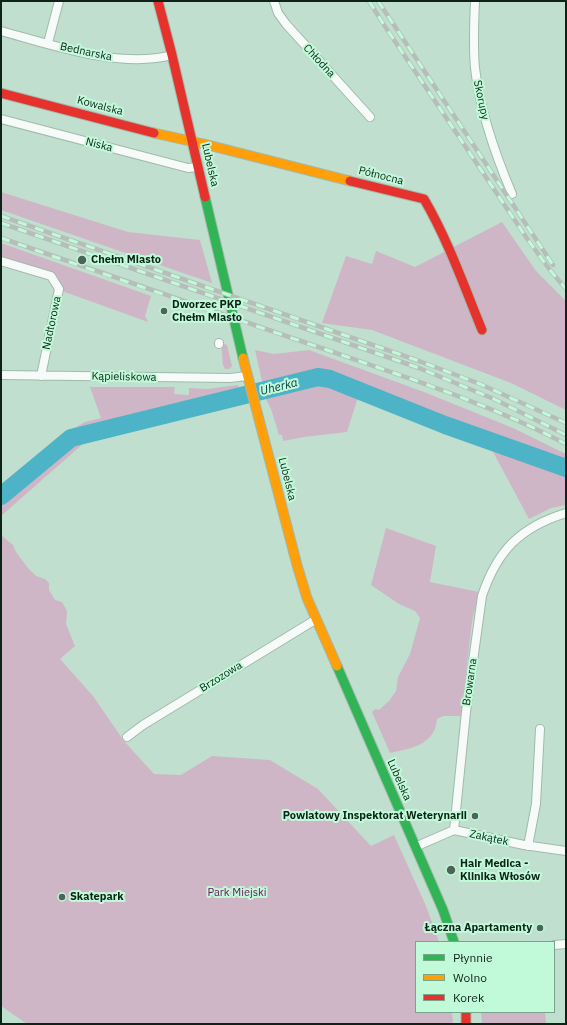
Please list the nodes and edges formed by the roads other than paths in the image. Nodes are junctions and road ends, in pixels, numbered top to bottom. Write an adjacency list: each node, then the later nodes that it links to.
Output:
1 (59, 1): 6 (street)
2 (158, 1): 7 (main road, Lubelska)
3 (274, 1): 9 (street, Chłodna)
4 (475, 1): 13 (street, Skorupy)
5 (1, 32): 6 (street, Bednarska)
6 (48, 44): 7 (street, Bednarska)
7 (172, 55): 11 (main road, Lubelska)
8 (1, 93): 11 (main road, Kowalska)
9 (370, 117)
10 (1, 120): 12 (street, Niska)
11 (192, 143): 12 (main road, Lubelska); 15 (main road, Północna)
12 (198, 167): 18 (main road, Lubelska)
13 (512, 194)
14 (1, 260): 17 (street, Nadtorowa)
15 (482, 330)
16 (1, 375): 17 (street, Kąpieliskowa)
17 (41, 376): 18 (street, Kąpieliskowa)
18 (248, 380): 20 (main road, Lubelska)
19 (566, 513): 23 (street, Browarna)
20 (315, 620): 22 (street, Brzozowa); 25 (main road, Lubelska)
21 (540, 729): 24 (street)
22 (127, 737)
23 (454, 830): 24 (street, Zakątek); 25 (street, Zakątek)
24 (528, 846): 26 (street, Zakątek)
25 (415, 847): 27 (main road, Lubelska)
26 (566, 851)
27 (454, 941)
28 (566, 944): 29 (street)
29 (555, 945)
30 (466, 1013): 31 (main road)
31 (466, 1024)

